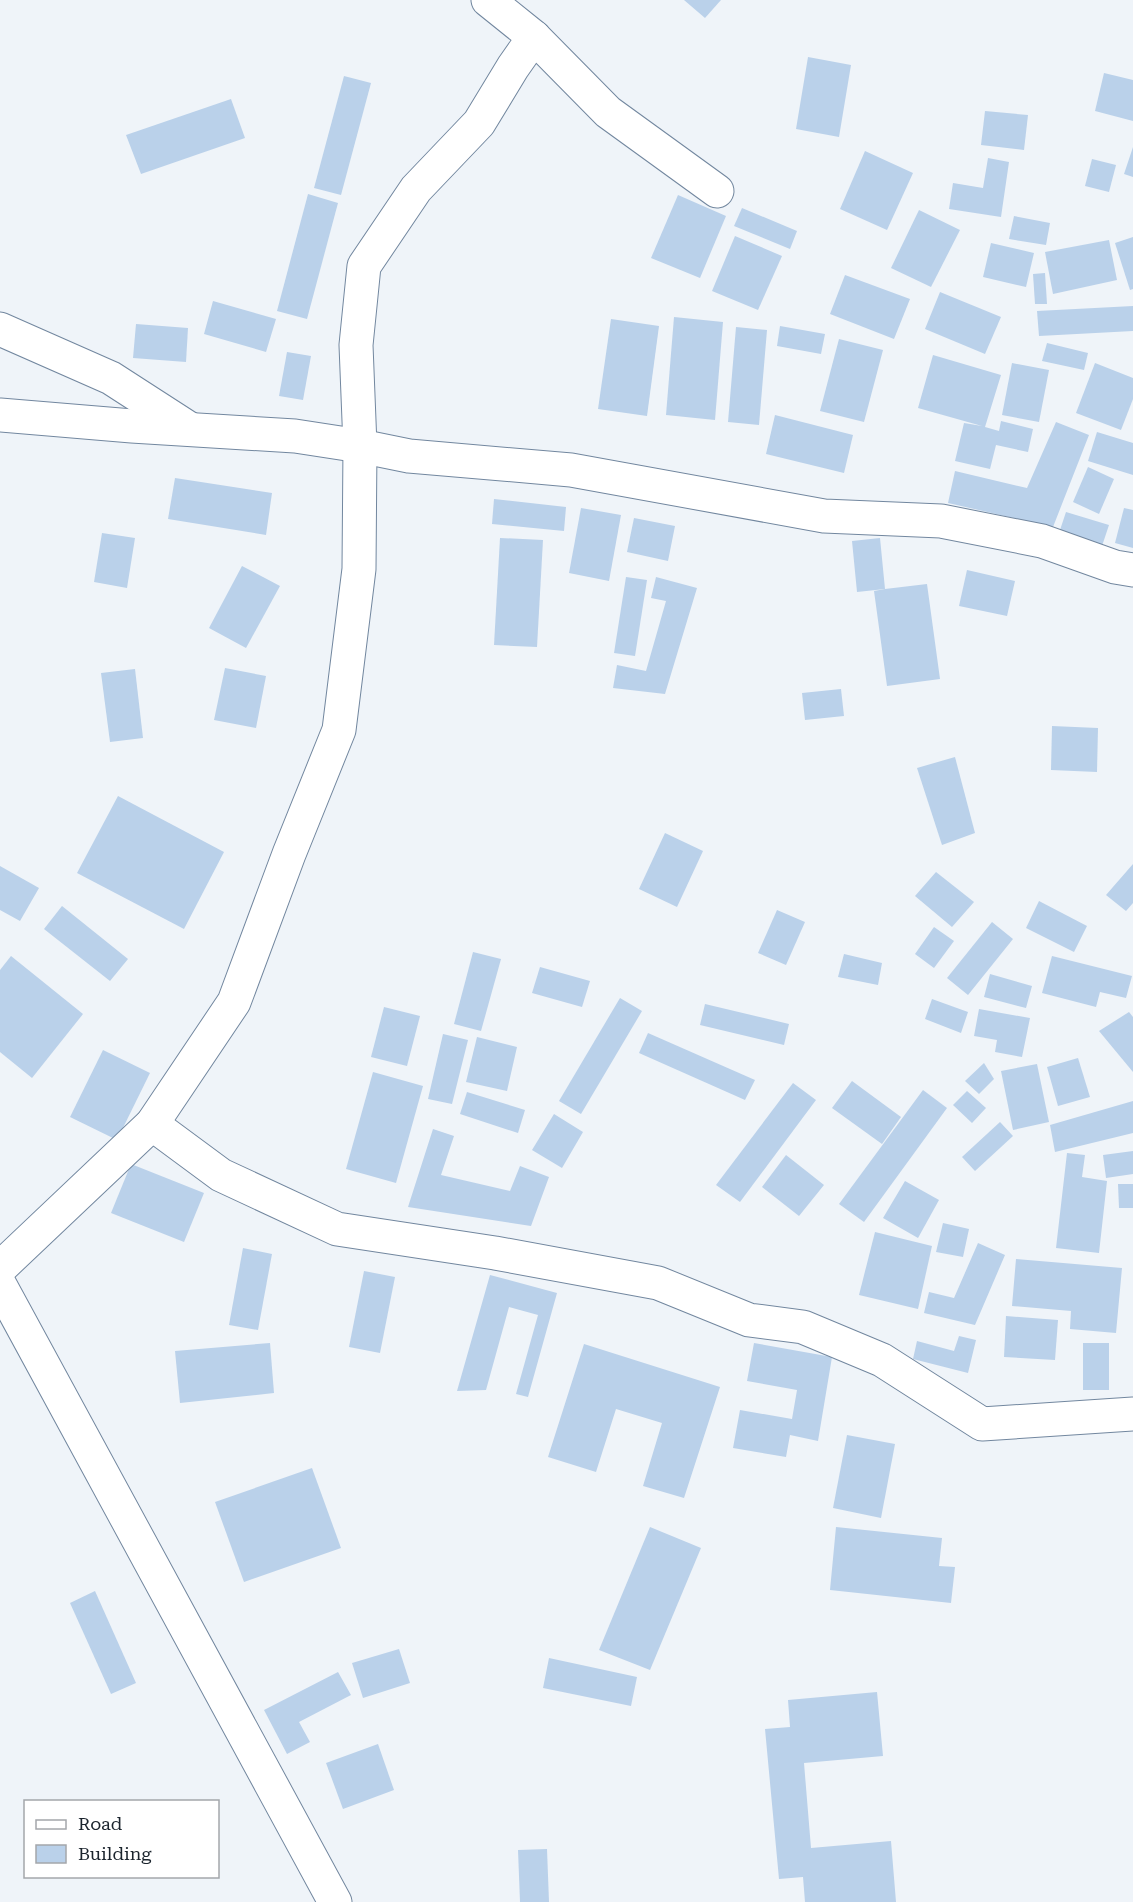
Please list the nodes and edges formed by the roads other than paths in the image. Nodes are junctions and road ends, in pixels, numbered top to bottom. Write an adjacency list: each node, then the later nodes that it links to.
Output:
1 (489, 0): 2 (street)
2 (534, 37): 3 (street); 7 (street)
3 (717, 191)
4 (0, 329): 6 (street)
5 (0, 415): 6 (street)
6 (192, 430): 7 (street)
7 (360, 446): 8 (street); 9 (street)
8 (1133, 570)
9 (152, 1124): 10 (street); 12 (street)
10 (0, 1268)
11 (0, 1285): 13 (street)
12 (1133, 1414)
13 (335, 1902)

